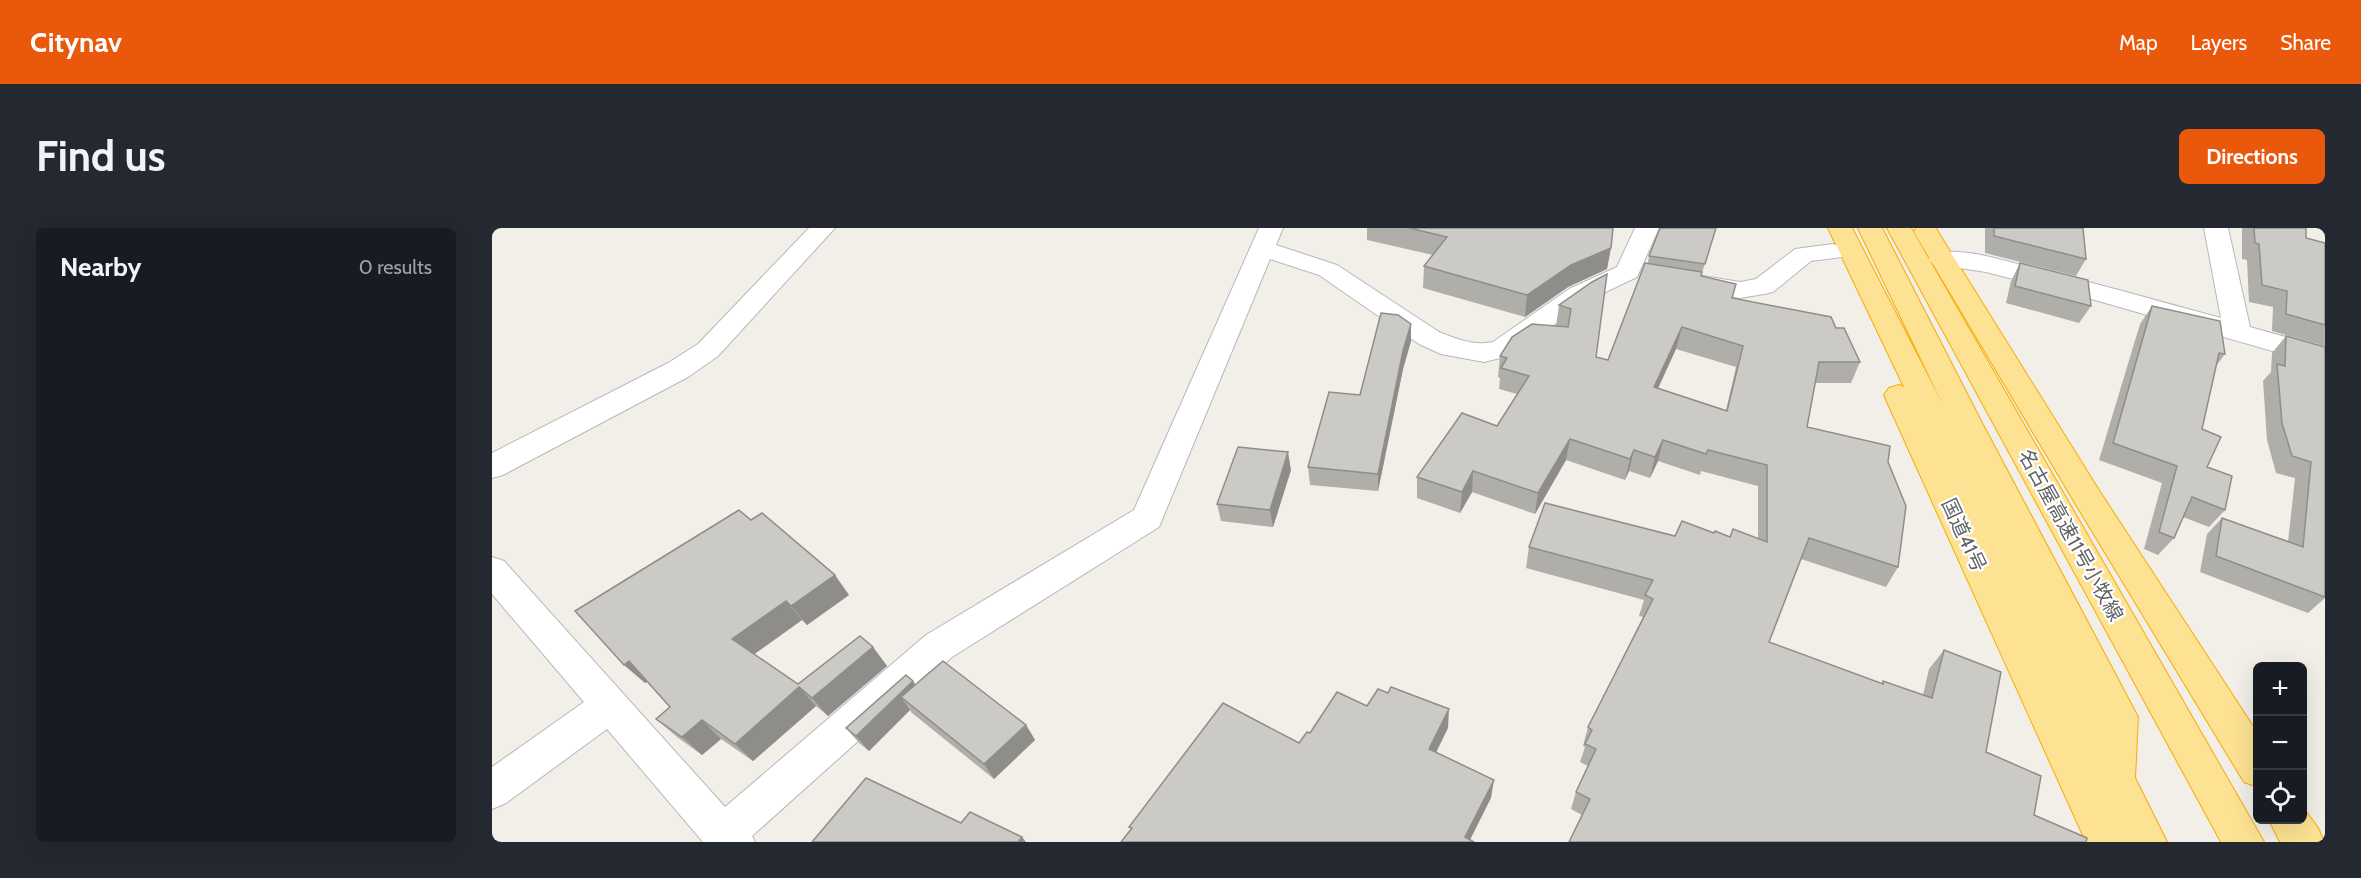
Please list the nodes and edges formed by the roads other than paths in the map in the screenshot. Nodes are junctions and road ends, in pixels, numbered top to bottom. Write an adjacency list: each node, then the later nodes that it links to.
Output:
1 (823, 228): 13 (street)
2 (1647, 228): 10 (street)
3 (1870, 228): 17 (highway)
4 (1899, 228): 23 (highway, 名古屋高速11号小牧線)
5 (1924, 228): 9 (highway)
6 (2216, 228): 11 (street)
7 (1832, 236): 10 (street); 17 (highway); 21 (highway, 国道41号)
8 (1266, 238): 10 (street); 20 (street)
9 (1942, 260): 11 (street); 16 (highway)
10 (1650, 275)
11 (2237, 331): 12 (street)
12 (2325, 357)
13 (492, 467)
14 (492, 570): 15 (street)
15 (610, 705): 18 (street); 20 (street)
16 (2253, 761)
17 (2115, 779): 22 (highway)
18 (492, 790)
19 (2292, 824): 24 (highway)
20 (729, 838)
21 (2107, 842)
22 (2146, 842)
23 (2243, 842)
24 (2303, 842)

